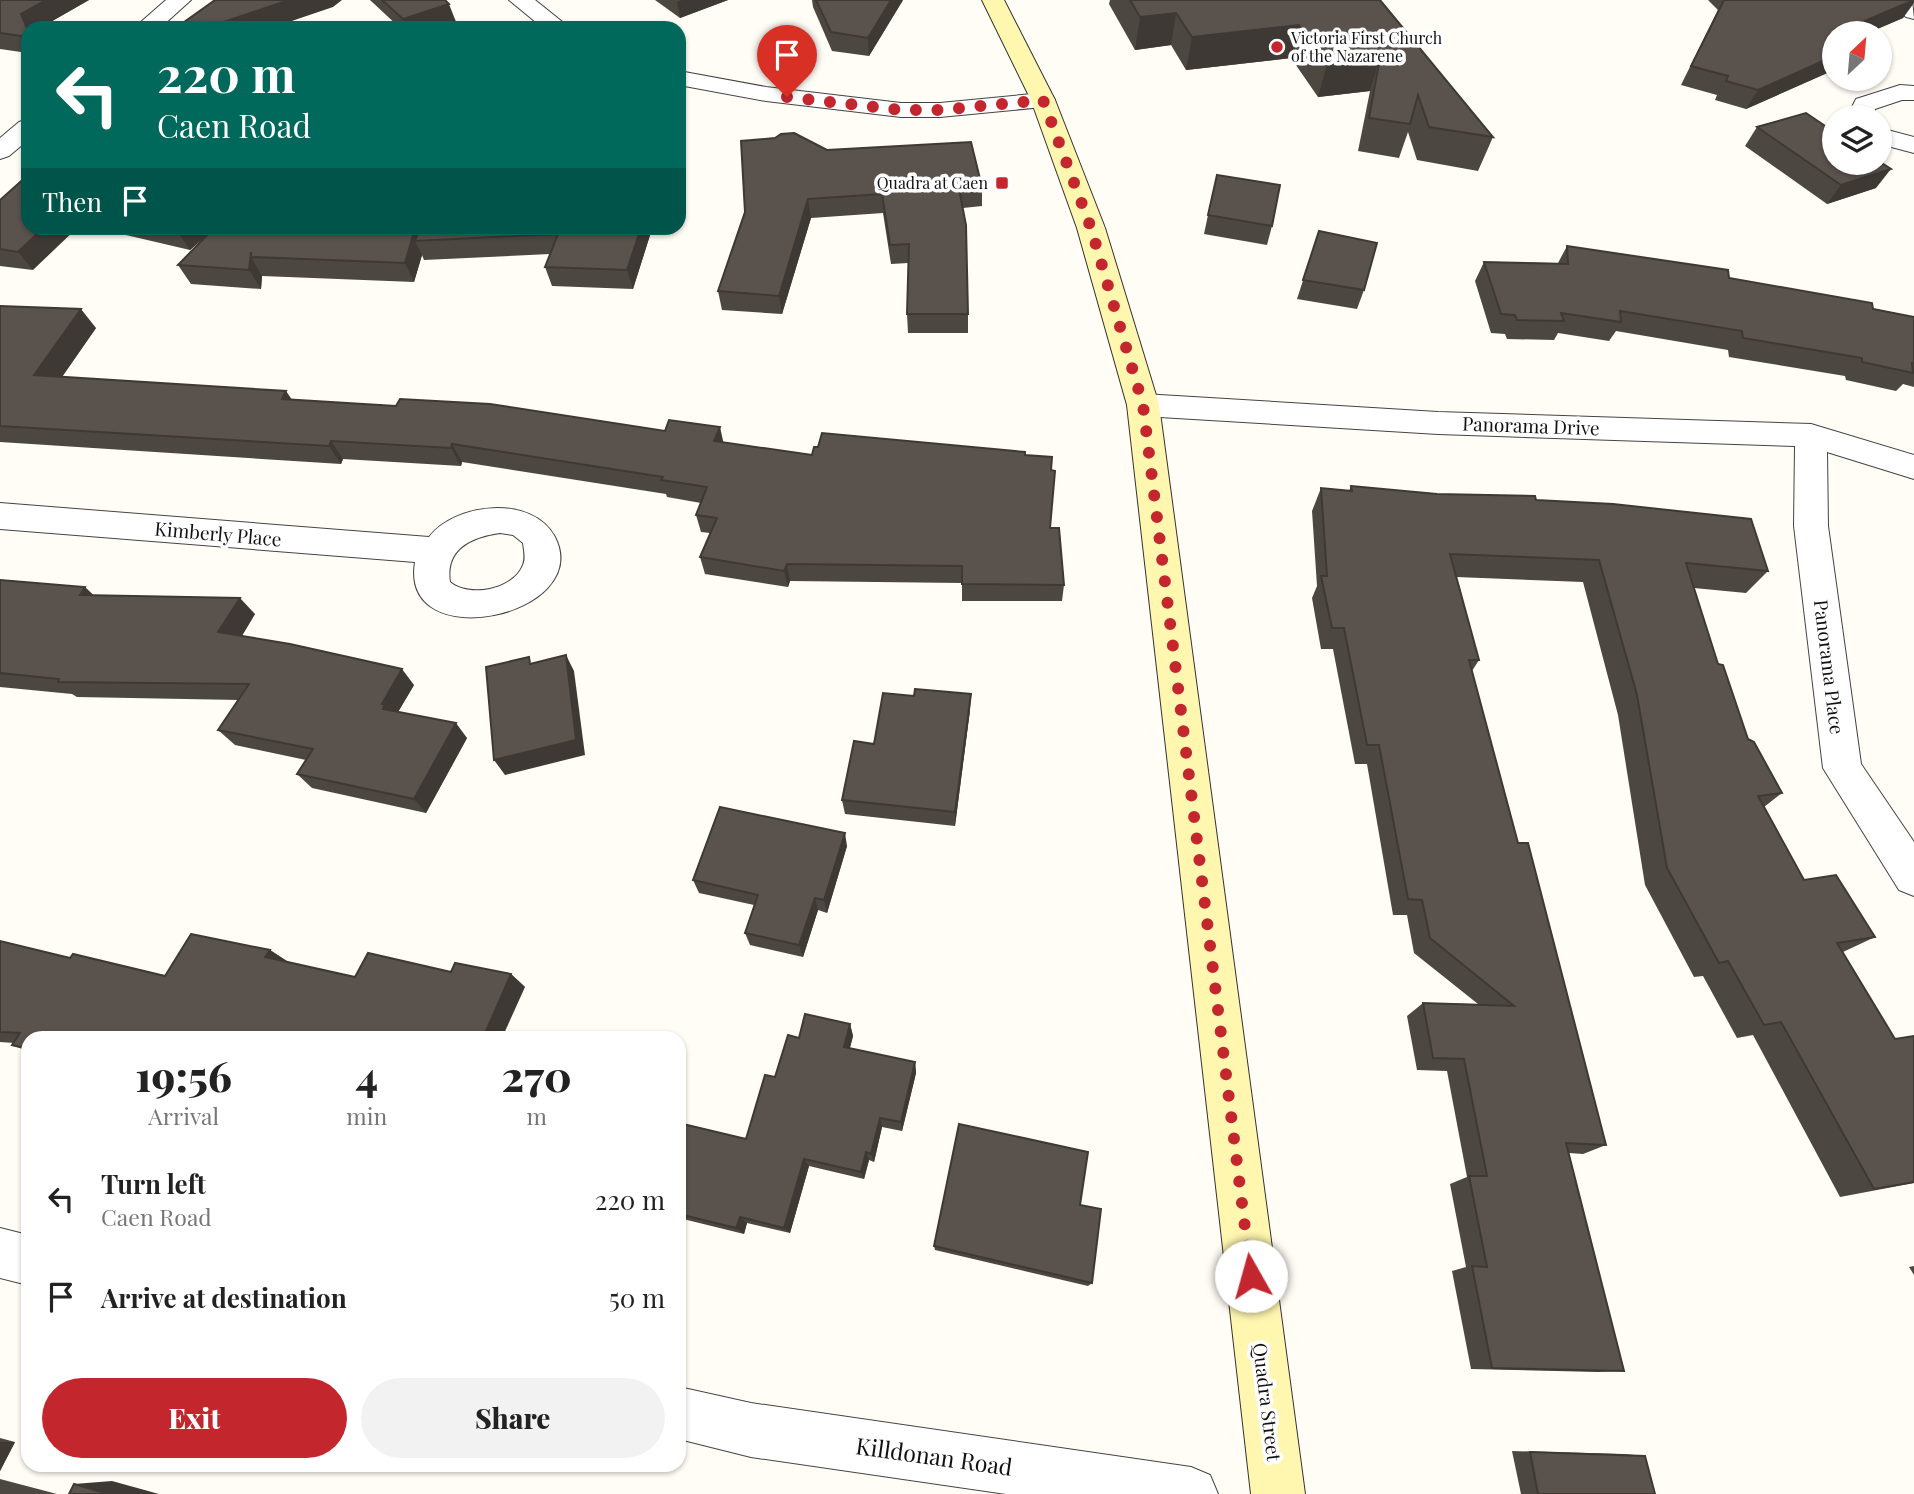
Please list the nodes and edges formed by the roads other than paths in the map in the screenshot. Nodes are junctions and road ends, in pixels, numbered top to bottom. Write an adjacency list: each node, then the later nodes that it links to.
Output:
1 (180, 0): 6 (street)
2 (520, 0): 7 (street)
3 (993, 0): 10 (main road, Quadra Street)
4 (1898, 0): 5 (street)
5 (1914, 12)
6 (154, 21)
7 (548, 21)
8 (686, 79): 10 (street)
9 (1914, 93): 11 (street)
10 (1043, 100): 16 (main road, Quadra Street)
11 (1865, 105)
12 (21, 133): 15 (street)
13 (1892, 139): 14 (street)
14 (1914, 145)
15 (0, 151)
16 (1143, 405): 17 (street, Panorama Drive); 26 (main road, Quadra Street)
17 (1811, 435): 18 (street, Panorama Drive); 21 (street, Panorama Place)
18 (1914, 467)
19 (0, 516): 20 (street, Kimberly Place)
20 (436, 551)
21 (1914, 877)
22 (0, 1253): 23 (street)
23 (21, 1258)
24 (686, 1415): 25 (street, Killdonan Road)
25 (1191, 1494)
26 (1278, 1494)

